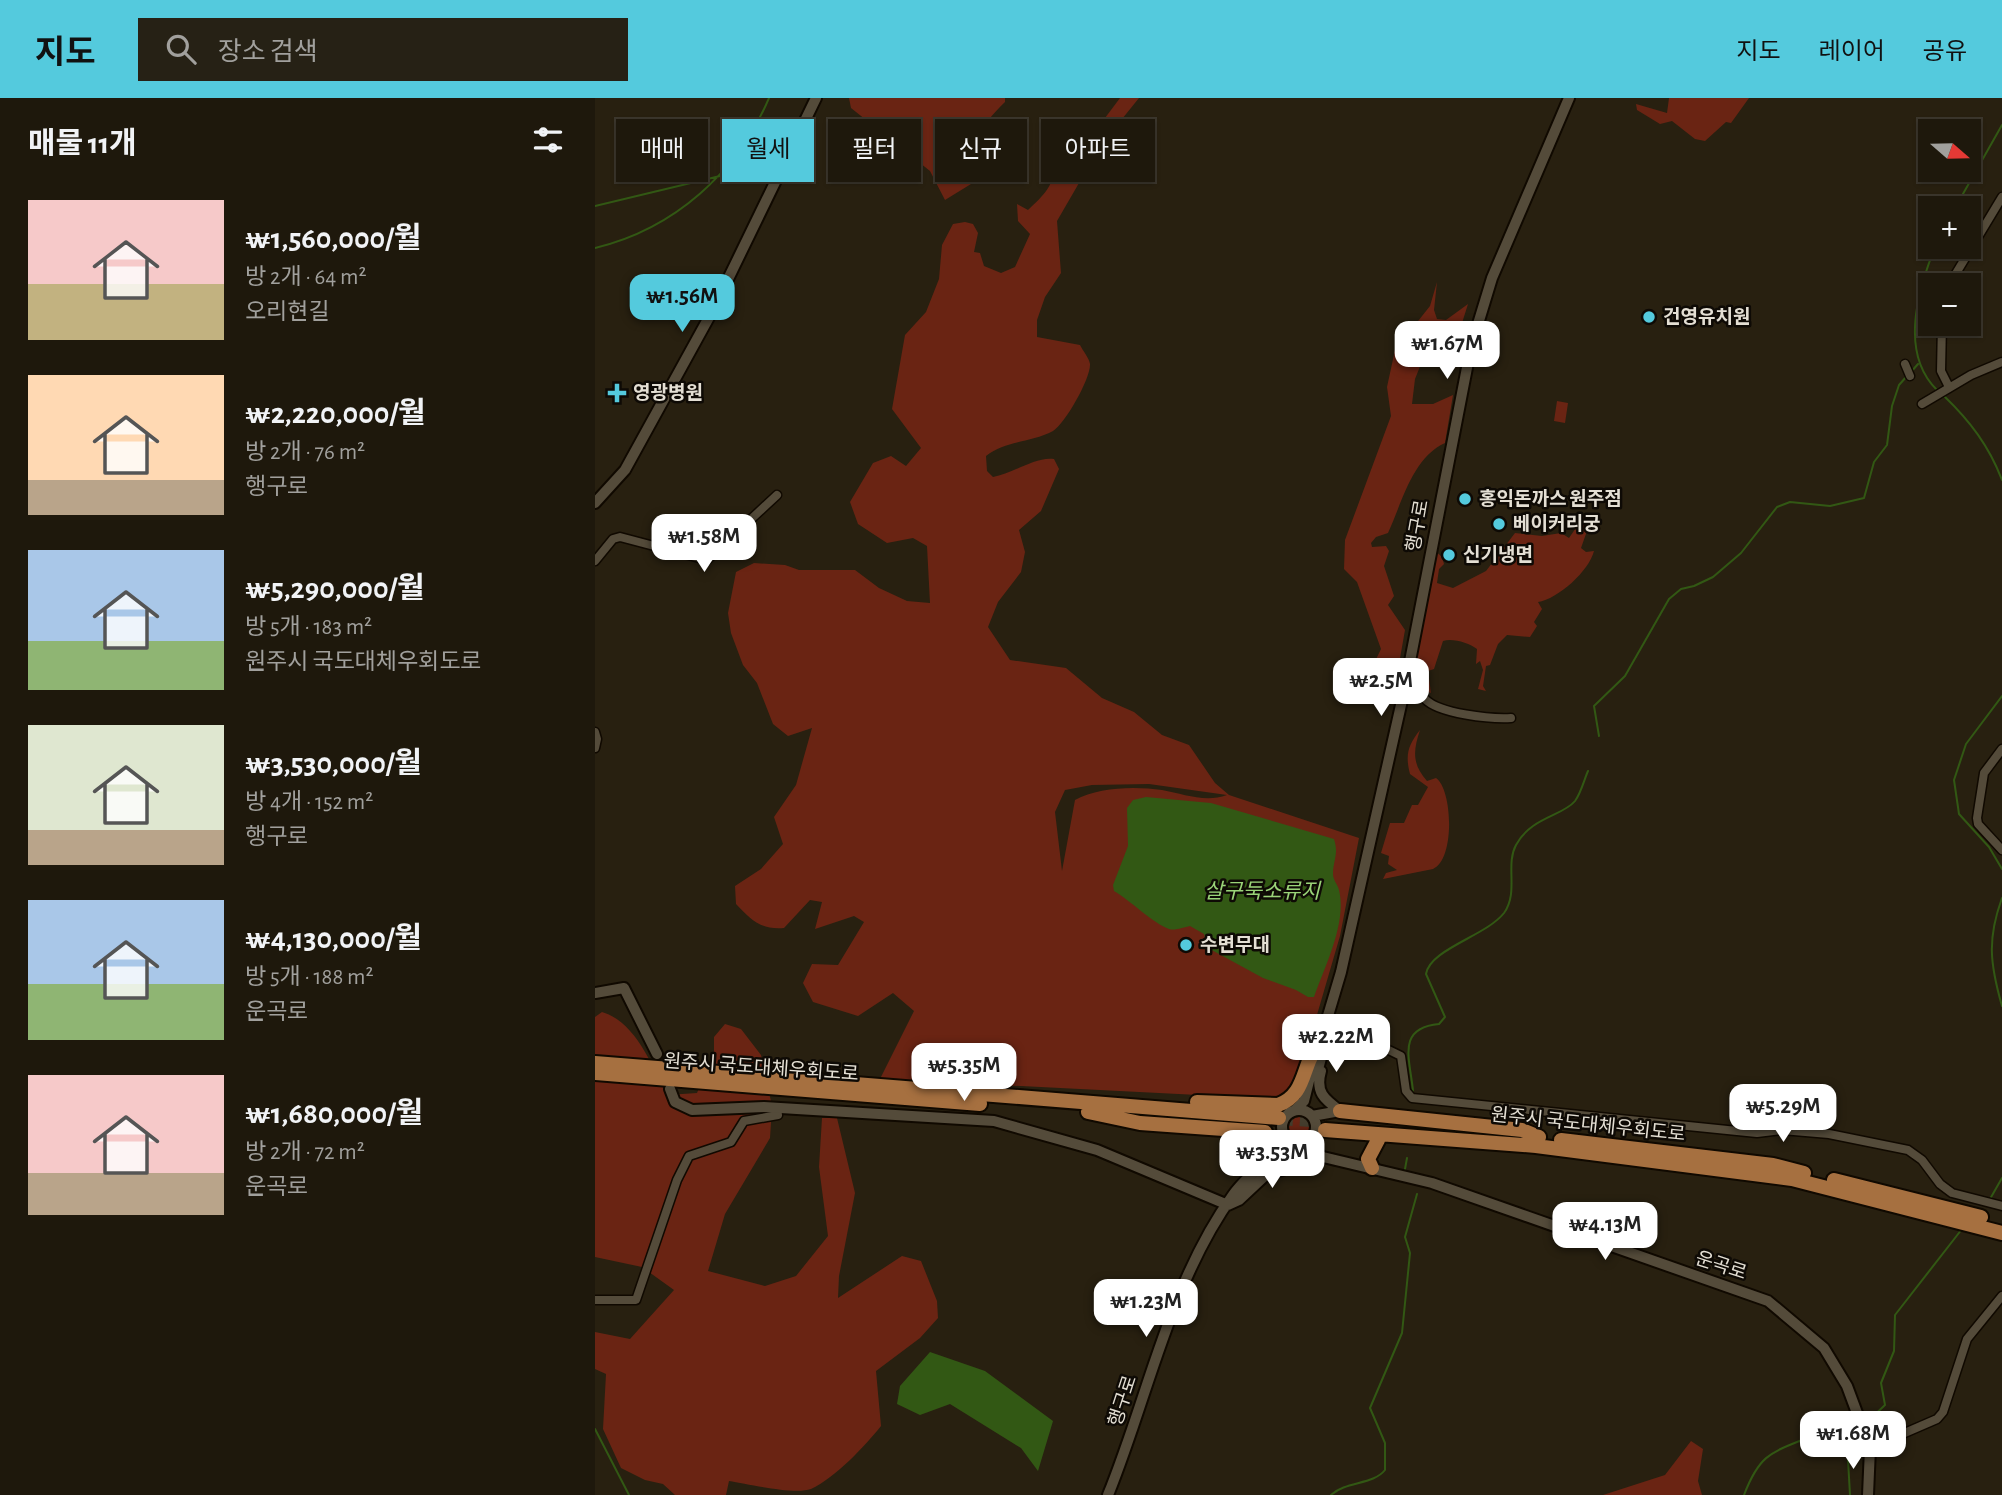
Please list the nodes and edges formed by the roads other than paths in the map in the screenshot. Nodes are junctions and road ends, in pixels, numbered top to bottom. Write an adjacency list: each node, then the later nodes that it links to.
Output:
1 (816, 98): 12 (street)
2 (1569, 98): 14 (street, 행구로)
3 (2002, 197): 4 (street)
4 (1956, 273)
5 (1942, 336): 9 (street)
6 (2002, 362): 9 (street)
7 (1905, 364): 8 (street)
8 (1910, 376)
9 (1949, 387): 10 (street)
10 (1924, 402)
11 (778, 495): 13 (street)
12 (595, 503)
13 (595, 561)
14 (1409, 663): 15 (street); 20 (street, 행구로)
15 (1511, 718)
16 (595, 732): 17 (street)
17 (595, 748)
18 (2002, 750): 19 (street)
19 (2002, 850)
20 (1341, 972): 22 (street, 행구로); 23 (street, 행구로)
21 (595, 993): 24 (street)
22 (1331, 1021): 23 (street, 행구로); 42 (street)
23 (1322, 1043): 31 (street); 32 (highway); 33 (street, 행구로)
24 (657, 1054)
25 (595, 1063): 26 (highway)
26 (620, 1071): 27 (highway); 29 (highway, 원주시 국도대체우회도로)
27 (595, 1073)
28 (670, 1089): 30 (street)
29 (1088, 1107): 32 (highway, 원주시 국도대체우회도로); 34 (highway)
30 (777, 1108): 41 (street); 47 (street)
31 (1340, 1111): 33 (street); 36 (highway)
32 (1284, 1120): 33 (street); 33 (street); 34 (street); 37 (street)
33 (1312, 1130): 35 (highway); 36 (highway); 38 (street); 40 (street)
34 (1265, 1132): 37 (street)
35 (1378, 1140): 36 (highway); 39 (highway)
36 (1537, 1142): 43 (highway)
37 (1274, 1154): 41 (street)
38 (1323, 1157): 39 (street, 운곡로); 40 (street)
39 (1373, 1168): 48 (street, 운곡로)
40 (1264, 1176): 41 (street)
41 (1228, 1205): 49 (street, 행구로)
42 (2002, 1206)
43 (1965, 1218): 44 (highway); 45 (highway)
44 (2002, 1223)
45 (2002, 1233)
46 (2002, 1296): 48 (street)
47 (595, 1300)
48 (1869, 1445): 50 (street, 운곡로)
49 (1108, 1495)
50 (1868, 1495)

